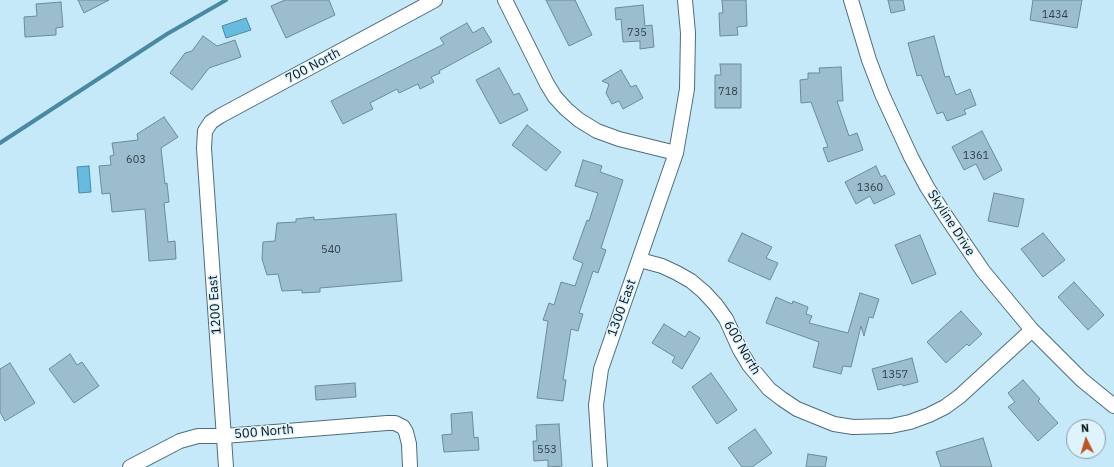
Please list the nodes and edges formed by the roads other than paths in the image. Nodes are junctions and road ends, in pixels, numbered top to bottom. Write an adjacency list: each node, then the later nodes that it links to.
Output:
1 (435, 0): 5 (street, 700 North)
2 (505, 0): 6 (street)
3 (685, 0): 6 (street)
4 (851, 0): 8 (street, Skyline Drive)
5 (204, 143): 10 (street, 1200 East)
6 (676, 153): 7 (street, 1300 East)
7 (640, 260): 8 (street, 600 North); 14 (street, 1300 East)
8 (1032, 330): 9 (street, Skyline Drive)
9 (1114, 406)
10 (224, 436): 11 (street, 500 North); 12 (street, 1200 East); 13 (street, 500 North)
11 (130, 467)
12 (226, 467)
13 (410, 467)
14 (600, 467)

